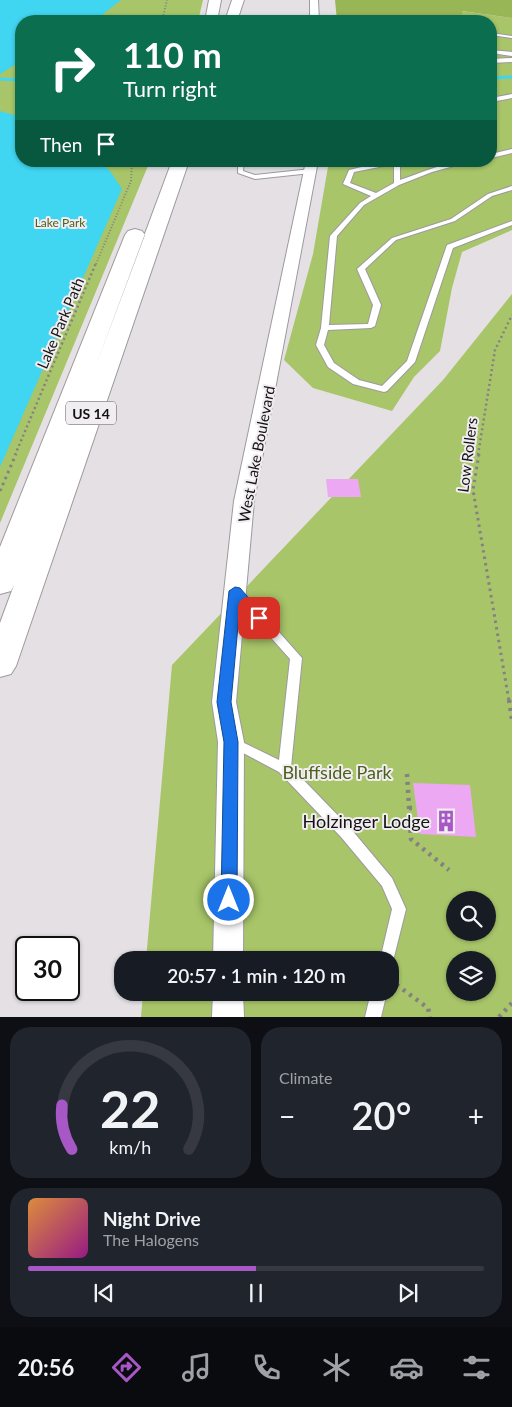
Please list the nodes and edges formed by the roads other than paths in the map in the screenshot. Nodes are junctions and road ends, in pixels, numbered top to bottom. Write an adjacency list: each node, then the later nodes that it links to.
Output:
1 (215, 0): 4 (highway)
2 (238, 0): 5 (highway)
3 (314, 0): 6 (street)
4 (213, 15)
5 (233, 15)
6 (315, 15)
7 (497, 35): 8 (lane)
8 (512, 37)
9 (497, 52): 10 (lane)
10 (512, 54)
11 (512, 60): 12 (lane)
12 (497, 61)
13 (512, 96): 14 (lane)
14 (497, 99)
15 (512, 151): 16 (lane)
16 (497, 155)
17 (162, 167): 30 (highway, US 14)
18 (179, 167): 32 (highway, US 14)
19 (240, 167): 20 (lane)
20 (306, 167)
21 (311, 167): 31 (street, West Lake Boulevard)
22 (366, 167): 27 (lane)
23 (397, 167): 25 (lane)
24 (446, 167): 25 (lane)
25 (397, 184): 27 (lane)
26 (512, 188): 29 (lane)
27 (377, 196): 29 (lane)
28 (512, 223): 29 (lane)
29 (325, 328)
30 (0, 584)
31 (235, 591): 33 (street, West Lake Boulevard); 34 (lane)
32 (0, 666)
33 (231, 742): 34 (lane); 35 (street, West Lake Boulevard)
34 (284, 768): 36 (lane)
35 (228, 951)
36 (389, 951)
37 (228, 1001): 39 (street)
38 (376, 1001): 40 (lane)
39 (228, 1017)
40 (372, 1017)

